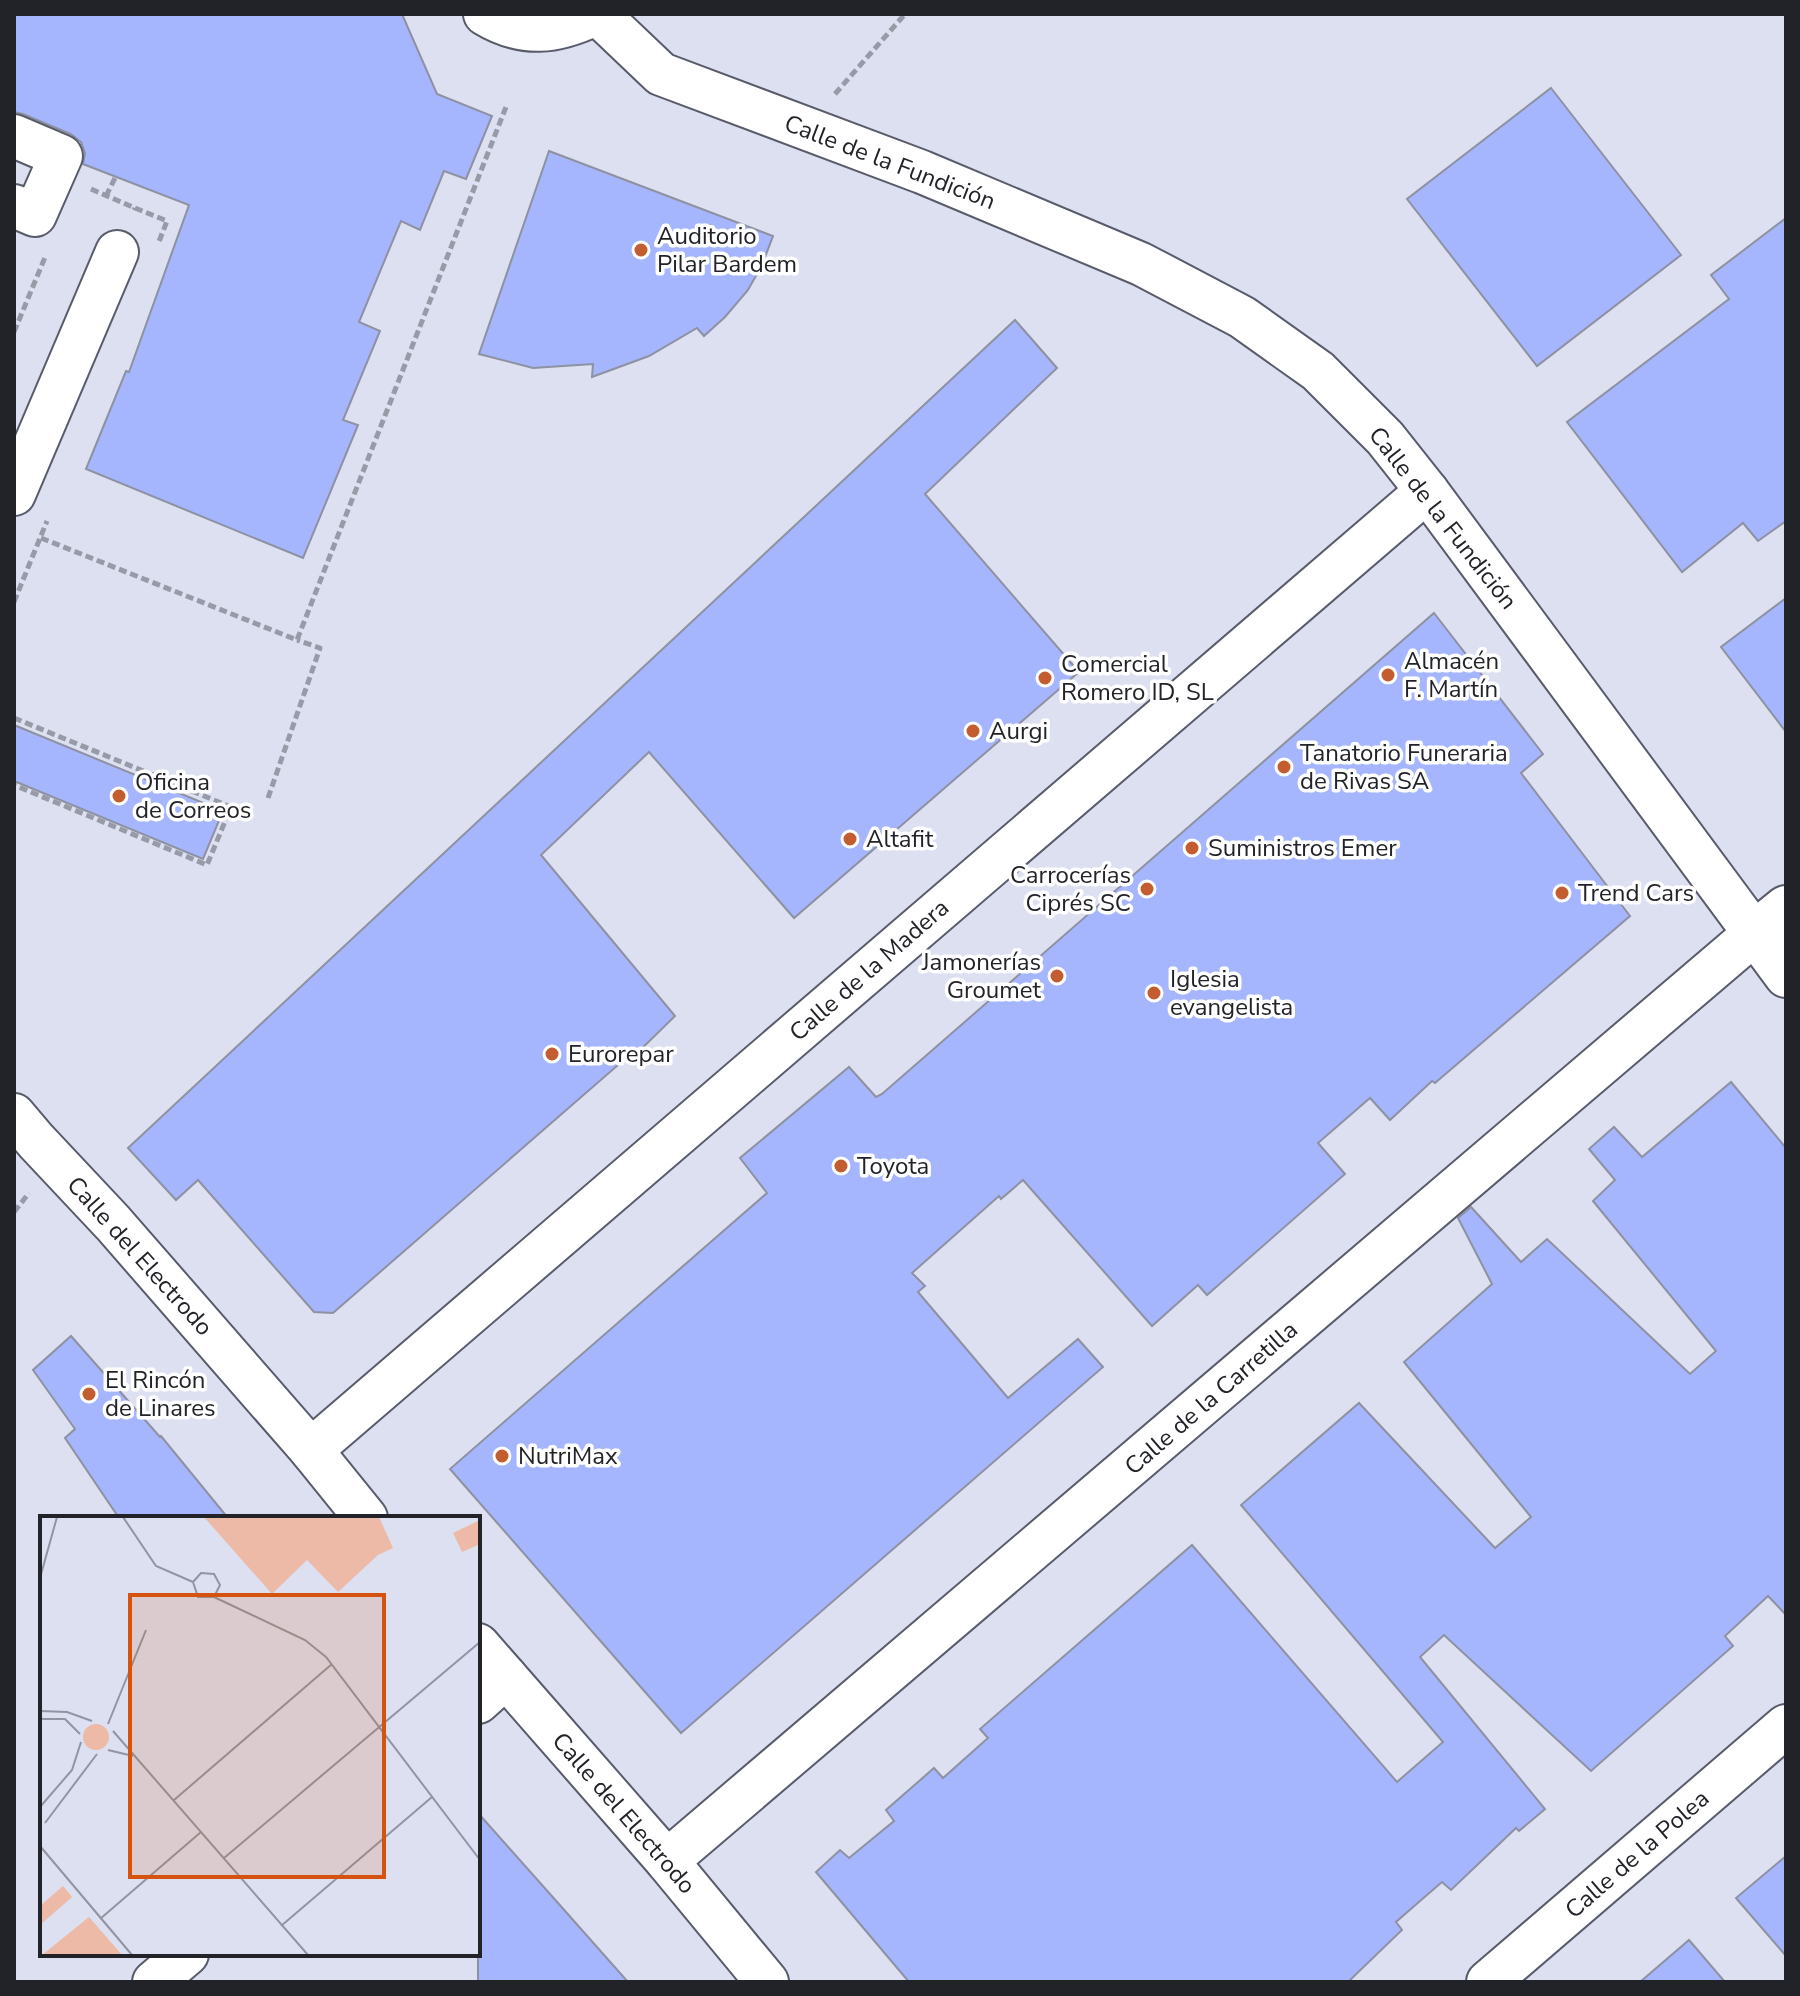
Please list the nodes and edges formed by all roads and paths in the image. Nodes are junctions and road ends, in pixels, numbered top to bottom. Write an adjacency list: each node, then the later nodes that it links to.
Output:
1 (485, 14): 2 (street)
2 (596, 14): 13 (street, Calle de la Fundición)
3 (905, 14): 4 (path)
4 (834, 94)
5 (506, 107): 16 (path)
6 (14, 136): 8 (street)
7 (14, 157): 8 (street)
8 (53, 174): 10 (path); 11 (street)
9 (116, 176): 10 (path)
10 (106, 196): 12 (path)
11 (14, 206)
12 (117, 252): 14 (street)
13 (1427, 491): 20 (street, Calle de la Fundición); 23 (street, Calle de la Madera)
14 (14, 494)
15 (41, 538): 16 (path)
16 (297, 640): 19 (path)
17 (14, 718): 18 (path)
18 (14, 785)
19 (268, 798)
20 (1770, 921): 21 (street, Calle de la Fundición); 28 (street, Calle de la Carretilla)
21 (1786, 976)
22 (21, 1131): 23 (street, Calle del Electrodo)
23 (311, 1450): 24 (street, Calle del Electrodo)
24 (364, 1516)
25 (480, 1651): 26 (street, Calle del Electrodo)
26 (492, 1689): 28 (street, Calle del Electrodo)
27 (1786, 1726): 32 (street, Calle de la Polea)
28 (667, 1861): 31 (street, Calle del Electrodo)
29 (185, 1956): 30 (street)
30 (154, 1982)
31 (767, 1982)
32 (1488, 1982)

